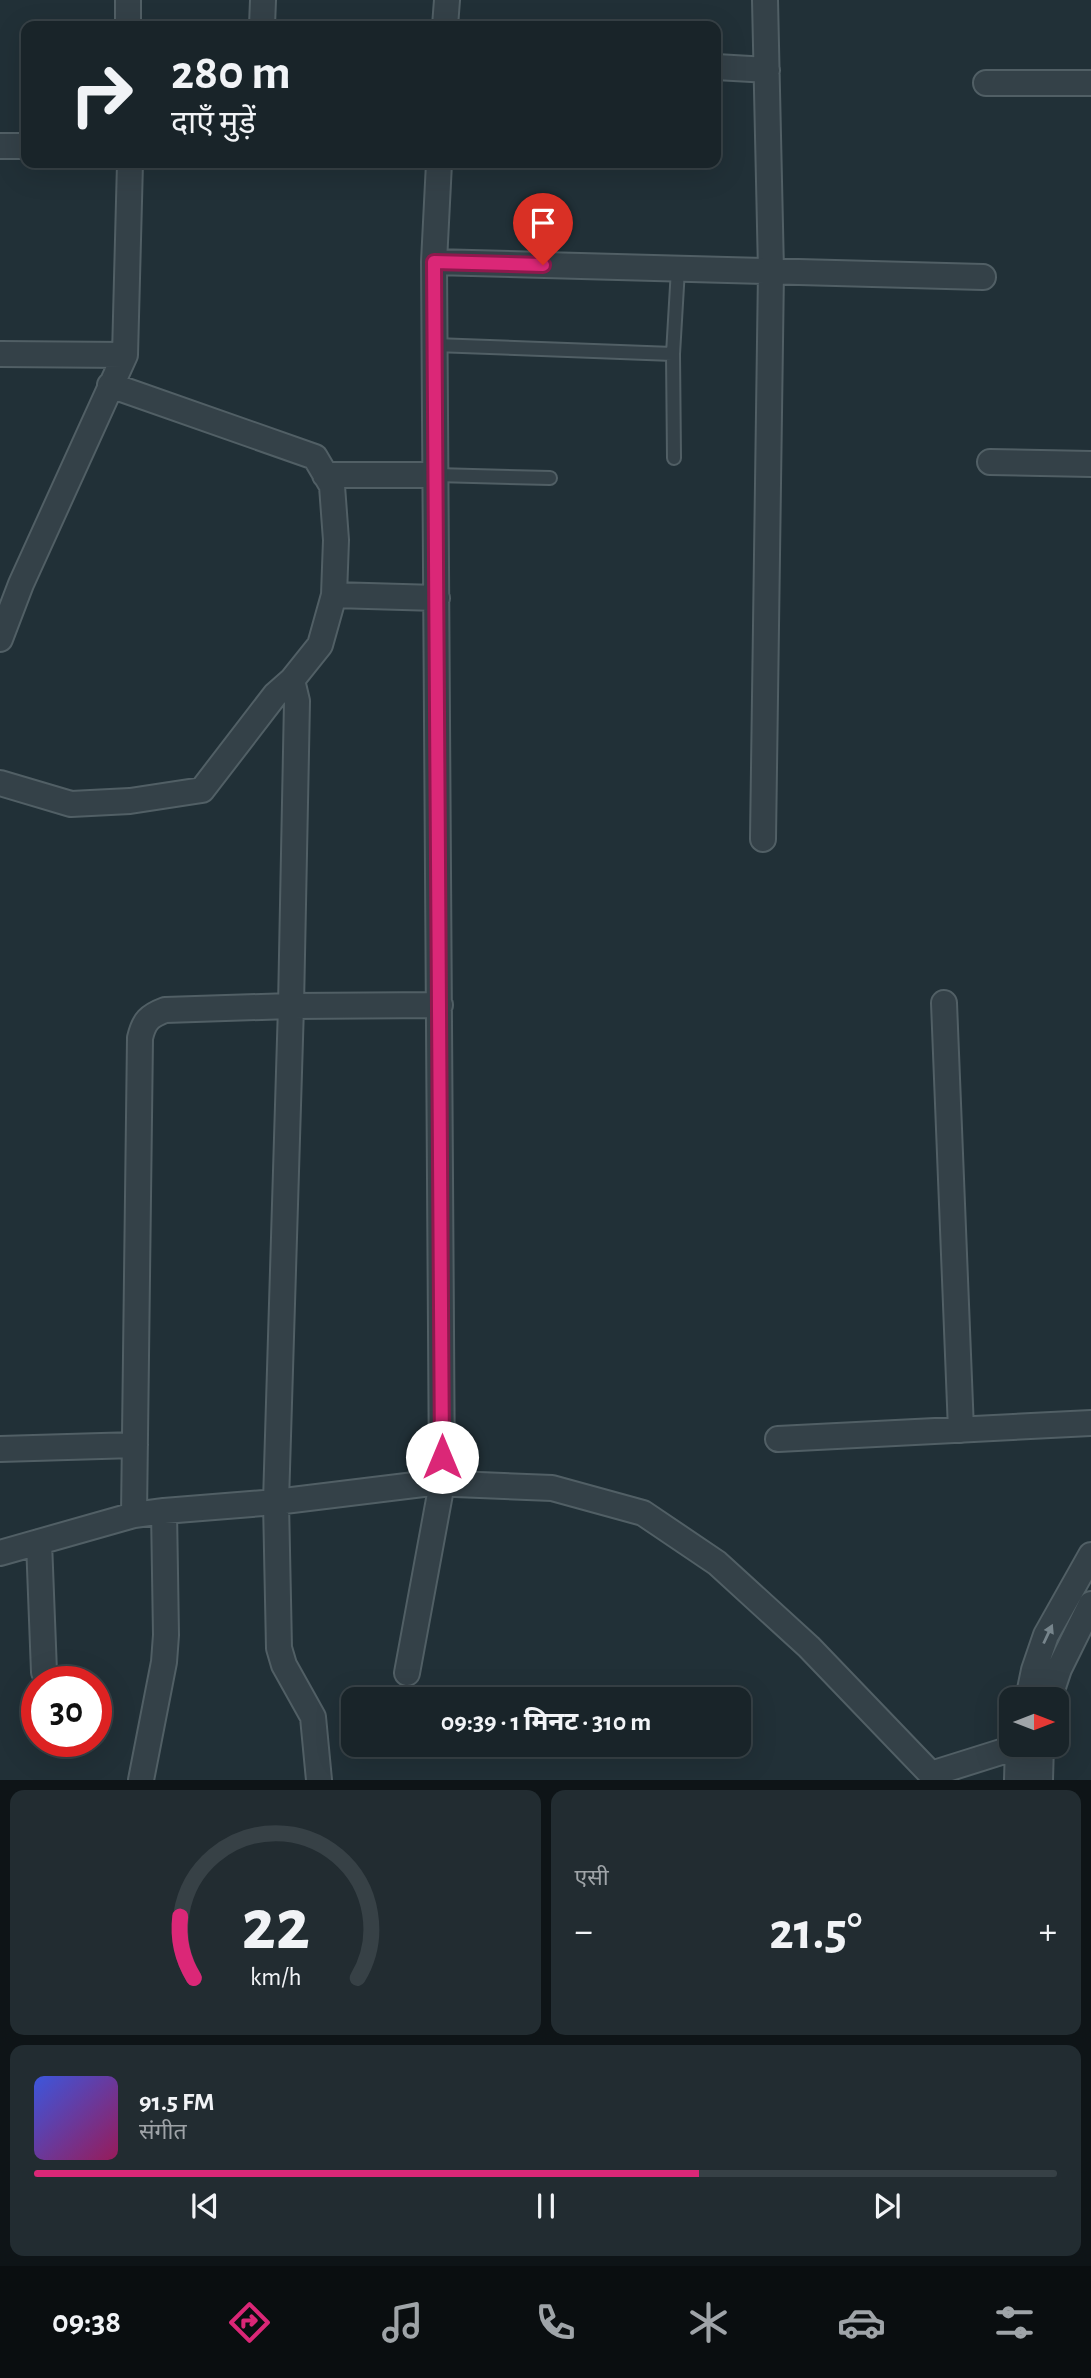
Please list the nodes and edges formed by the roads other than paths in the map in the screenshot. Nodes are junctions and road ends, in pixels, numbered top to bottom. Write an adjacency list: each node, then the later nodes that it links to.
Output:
1 (128, 0): 5 (street)
2 (263, 0): 6 (street)
3 (447, 0): 7 (street)
4 (765, 0): 9 (street)
5 (128, 21)
6 (262, 21)
7 (446, 21)
8 (721, 67): 9 (street)
9 (767, 70): 18 (street)
10 (986, 83): 11 (street)
11 (1091, 83)
12 (0, 146): 13 (street)
13 (21, 146)
14 (130, 168): 23 (street)
15 (439, 168): 16 (street)
16 (434, 262): 17 (street); 20 (street)
17 (678, 269): 18 (street); 22 (lane)
18 (771, 271): 19 (street); 36 (street)
19 (982, 277)
20 (435, 345): 22 (lane); 29 (street)
21 (0, 354): 23 (street)
22 (673, 354): 25 (lane)
23 (125, 355): 24 (street)
24 (110, 385): 28 (street); 33 (street)
25 (674, 458)
26 (990, 462): 27 (street)
27 (1091, 464)
28 (325, 475): 29 (street); 31 (street)
29 (436, 475): 30 (lane); 32 (street)
30 (550, 478)
31 (334, 595): 32 (street); 34 (street)
32 (437, 598): 38 (street)
33 (0, 639)
34 (292, 680): 35 (street); 39 (street)
35 (0, 783)
36 (764, 839)
37 (944, 1003): 41 (street)
38 (440, 1005): 39 (street); 45 (street)
39 (291, 1006): 43 (street); 46 (street)
40 (1091, 1423): 41 (street)
41 (961, 1430): 42 (street)
42 (778, 1439)
43 (135, 1445): 44 (street); 48 (street)
44 (0, 1449)
45 (442, 1483): 46 (street); 54 (street); 60 (street)
46 (276, 1502): 47 (street); 62 (street)
47 (164, 1510): 48 (street); 61 (street)
48 (134, 1515): 49 (street)
49 (39, 1542): 50 (street); 53 (street)
50 (0, 1553)
51 (1091, 1555): 55 (street, one-way to 51)
52 (1090, 1607): 56 (street)
53 (44, 1666)
54 (407, 1673)
55 (1030, 1687)
56 (1053, 1687)
57 (999, 1754): 60 (street)
58 (1025, 1757): 63 (street)
59 (1033, 1757): 64 (street)
60 (927, 1777)
61 (141, 1780)
62 (319, 1780)
63 (1017, 1780)
64 (1040, 1780)

